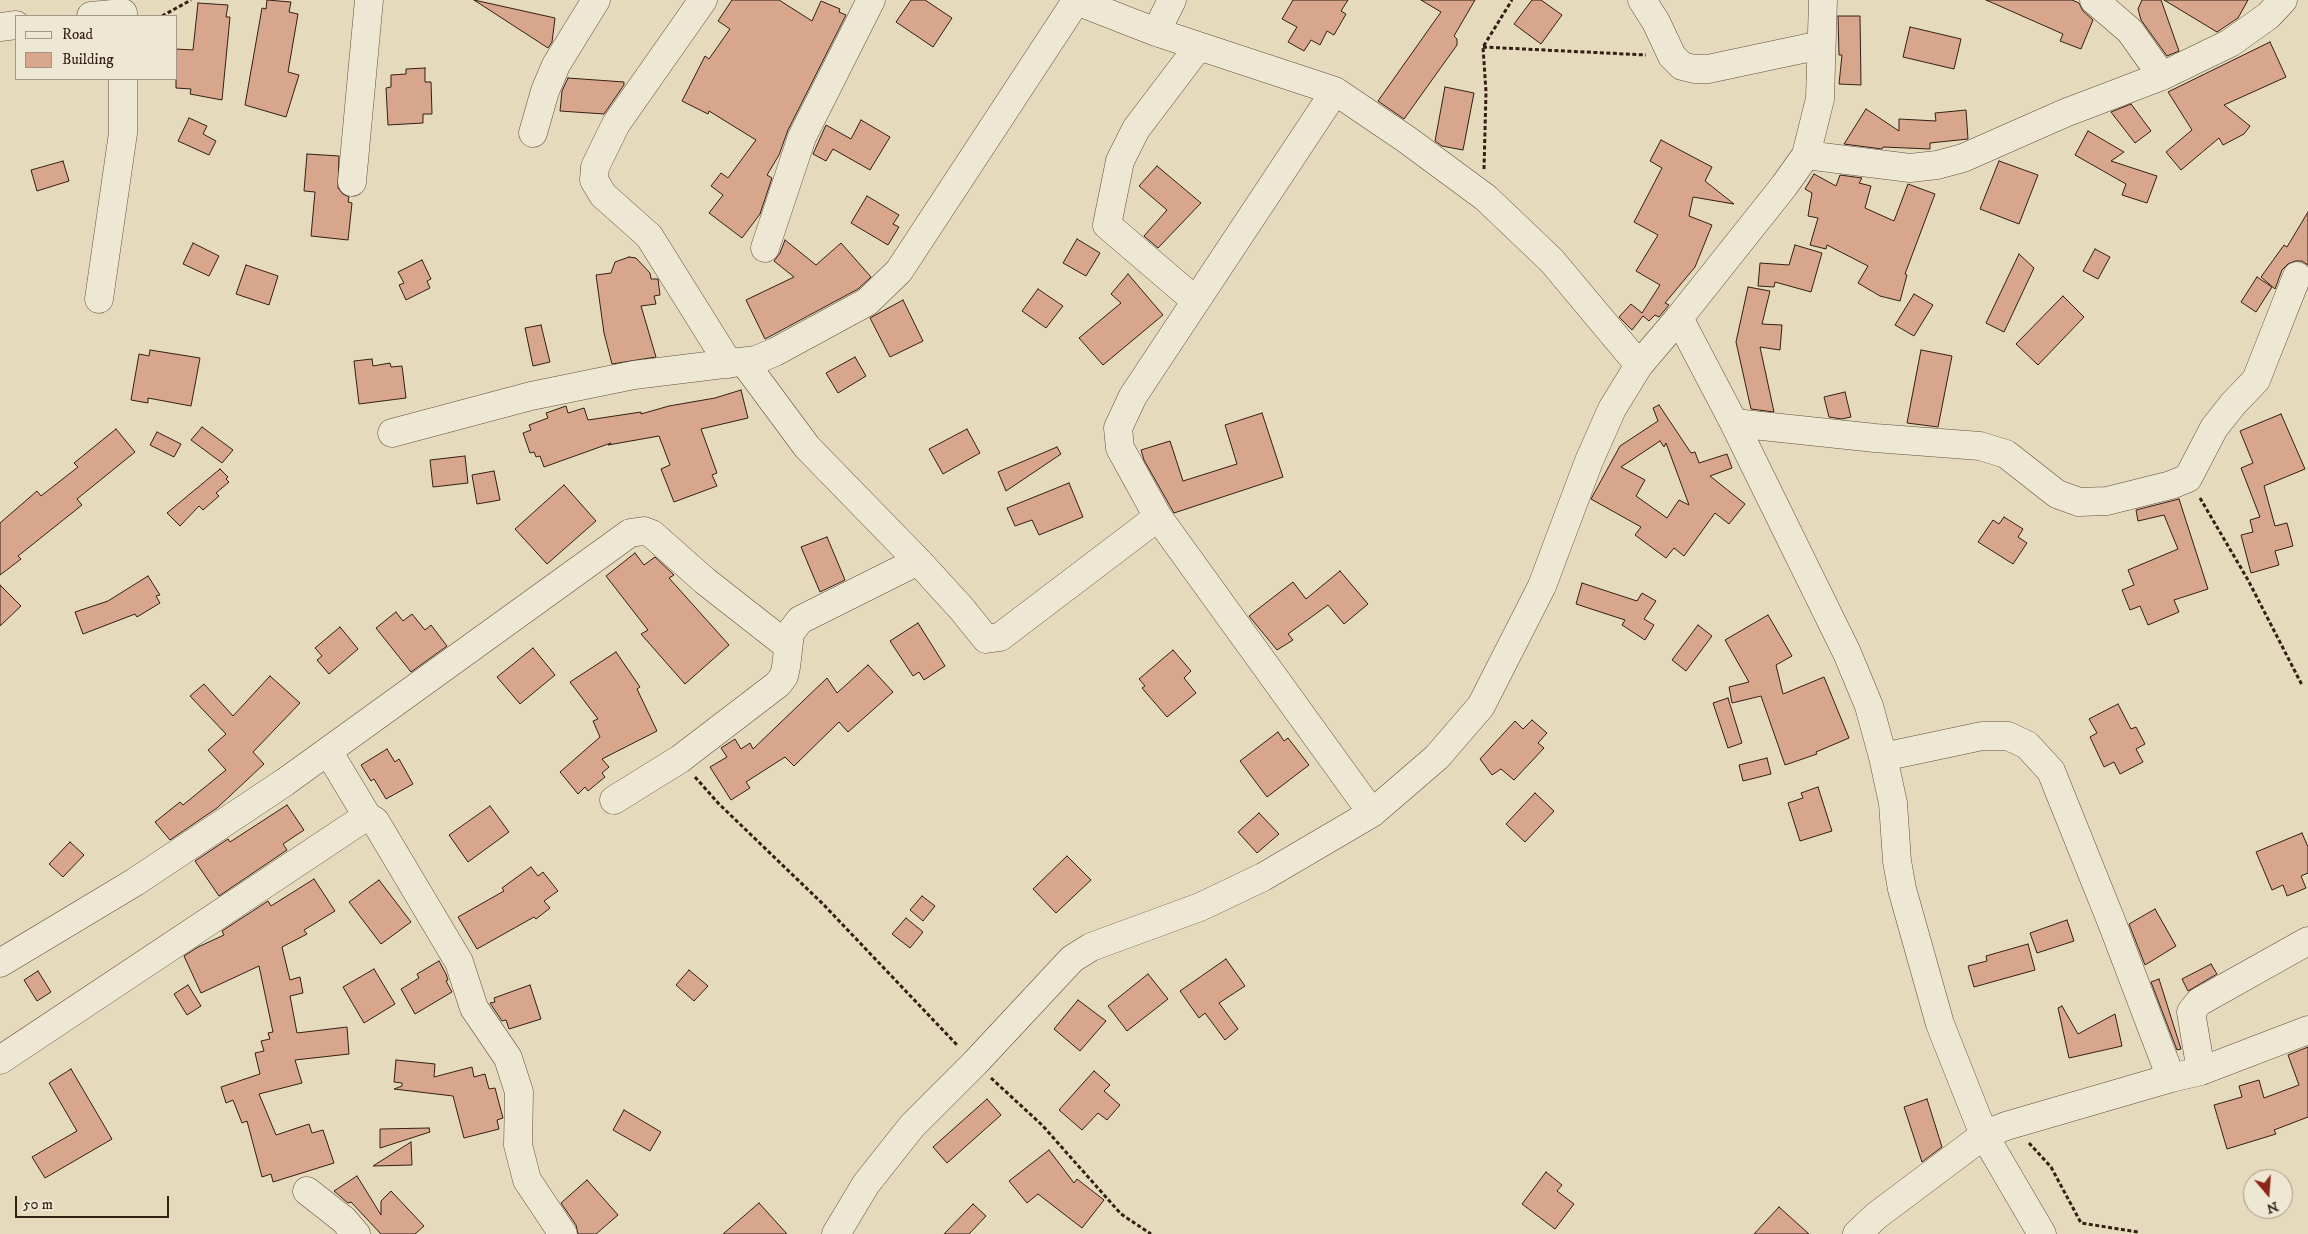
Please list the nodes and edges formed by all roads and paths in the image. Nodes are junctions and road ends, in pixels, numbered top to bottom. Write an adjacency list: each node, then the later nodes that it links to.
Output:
1 (191, 0): 15 (path)
2 (369, 0): 28 (street)
3 (596, 0): 26 (street)
4 (703, 0): 35 (street)
5 (871, 0): 30 (street)
6 (1075, 0): 18 (street); 35 (street)
7 (1172, 0): 18 (street)
8 (1512, 0): 21 (path)
9 (1642, 0): 22 (street)
10 (1823, 0): 19 (street)
11 (2094, 0): 23 (street)
12 (2283, 0): 23 (street)
13 (123, 10): 14 (street)
14 (96, 15)
15 (164, 15)
16 (15, 25): 17 (street)
17 (0, 27)
18 (1156, 32): 20 (street)
19 (1821, 45): 22 (street); 27 (street)
20 (1199, 46): 25 (street); 33 (street)
21 (1483, 47): 22 (path); 29 (path)
22 (1672, 56)
23 (2162, 76): 27 (street)
24 (123, 80): 32 (street)
25 (1335, 92): 29 (street); 33 (street)
26 (533, 133)
27 (1806, 155): 34 (street)
28 (352, 182)
29 (1486, 198): 36 (street)
30 (765, 248)
31 (2297, 276): 39 (street)
32 (99, 299)
33 (1196, 301): 40 (street)
34 (1680, 318): 36 (street); 37 (street)
35 (736, 363): 38 (street); 41 (street)
36 (1639, 364): 48 (street)
37 (1734, 424): 39 (street); 45 (street)
38 (392, 433)
39 (2188, 478): 43 (path)
40 (1158, 517): 41 (street); 48 (street)
41 (918, 561): 42 (street)
42 (788, 646): 44 (street); 46 (street)
43 (2302, 685)
44 (328, 751): 49 (street); 51 (street)
45 (1884, 757): 56 (street); 57 (street)
46 (680, 759): 47 (street); 54 (path)
47 (614, 800)
48 (1372, 813): 54 (street)
49 (367, 816): 53 (street); 61 (street)
50 (2308, 940): 55 (street)
51 (0, 963)
52 (2308, 1030): 55 (street)
53 (0, 1060)
54 (975, 1063): 62 (street); 63 (path)
55 (2201, 1071): 56 (street)
56 (2171, 1078): 57 (street)
57 (1995, 1131): 59 (path); 64 (street); 65 (street)
58 (307, 1191): 60 (street)
59 (2138, 1232)
60 (356, 1234)
61 (563, 1234)
62 (836, 1234)
63 (1151, 1234)
64 (1857, 1234)
65 (2042, 1234)

